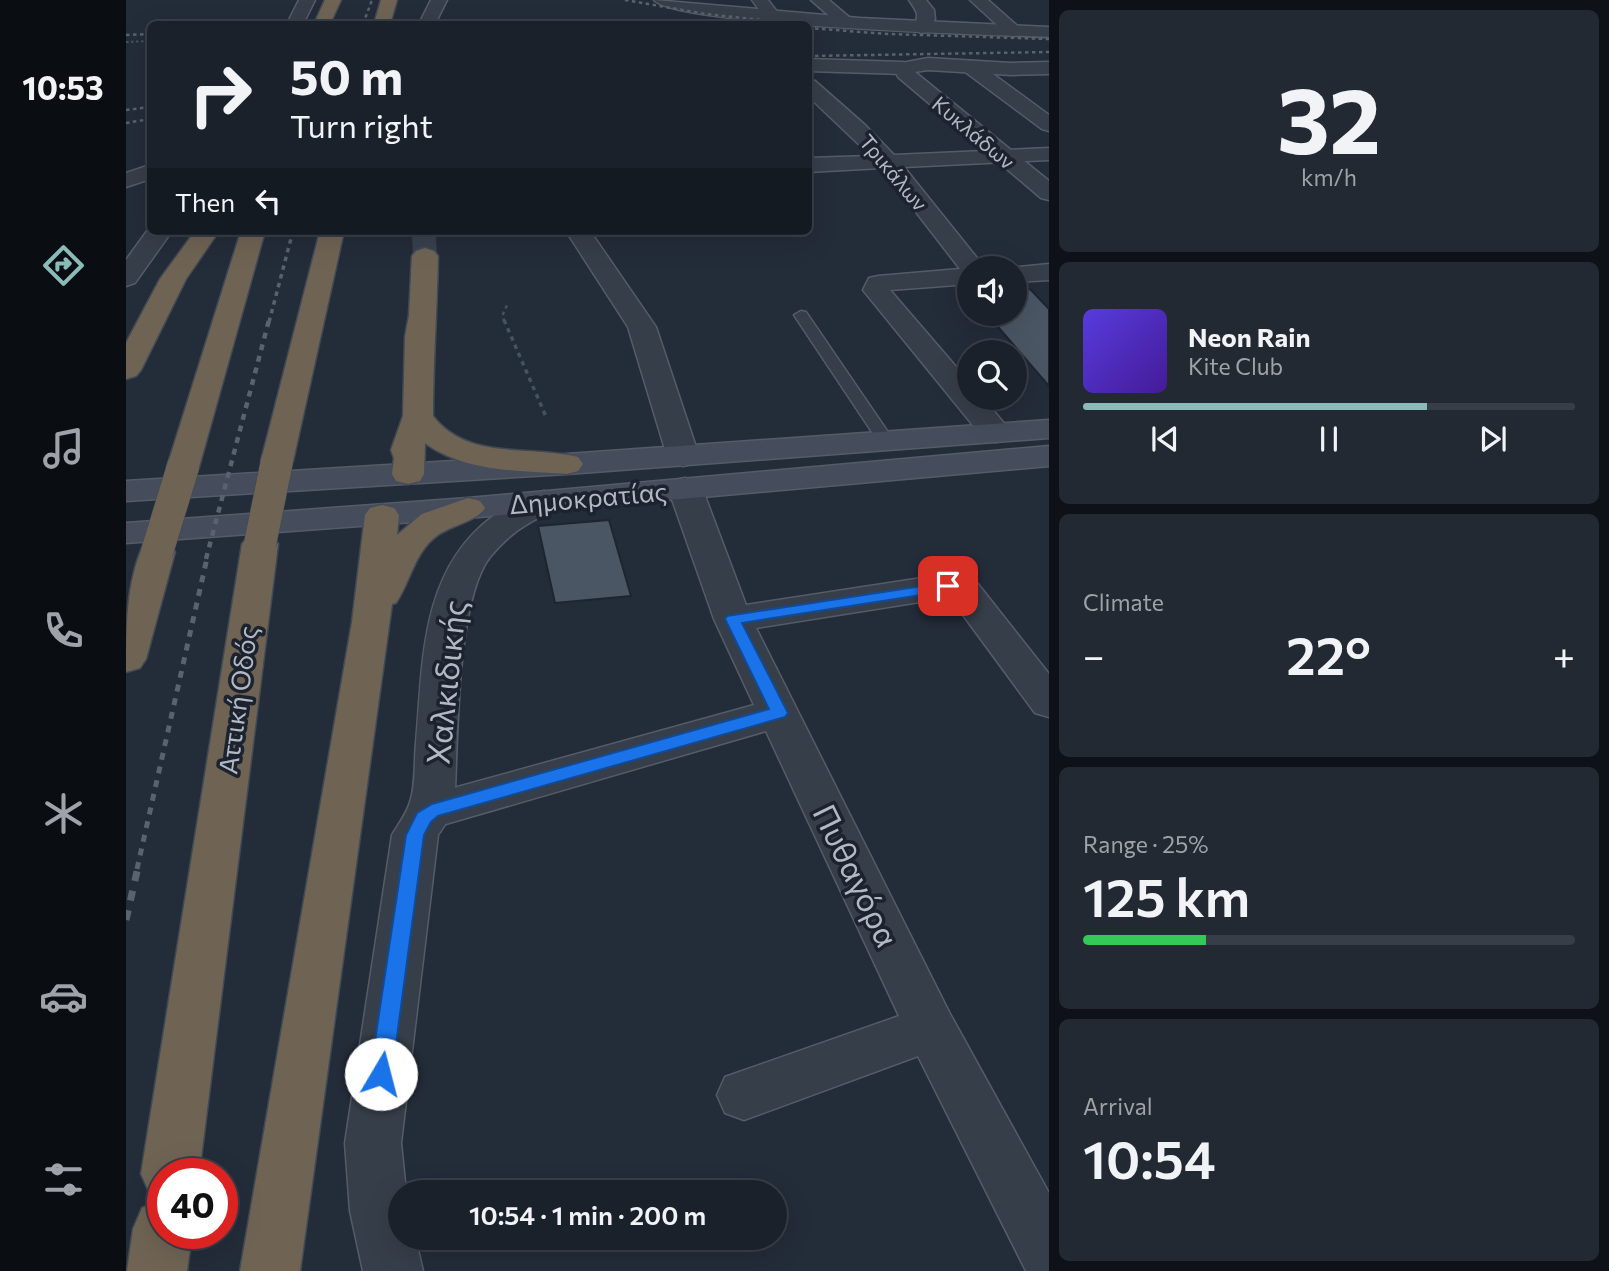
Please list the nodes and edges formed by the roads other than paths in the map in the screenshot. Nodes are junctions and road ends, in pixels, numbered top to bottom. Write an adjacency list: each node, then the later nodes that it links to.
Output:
1 (307, 0): 11 (street)
2 (333, 0): 12 (highway)
3 (439, 0): 15 (street)
4 (760, 0): 10 (street)
5 (818, 0): 16 (street)
6 (917, 0): 17 (street)
7 (978, 0): 18 (street)
8 (664, 1): 10 (street)
9 (388, 2): 13 (highway); 14 (highway)
10 (773, 16): 16 (street)
11 (296, 21)
12 (323, 21)
13 (383, 21)
14 (391, 21)
15 (428, 21)
16 (848, 23): 17 (street)
17 (921, 27): 18 (street)
18 (1014, 31): 19 (street)
19 (1049, 32)
20 (812, 65): 22 (street)
21 (971, 67): 22 (street); 24 (street); 27 (street)
22 (903, 68): 29 (street, Κυκλάδων)
23 (1049, 68): 24 (street)
24 (1011, 69): 26 (street)
25 (812, 89): 30 (street, Τρικάλων)
26 (1047, 102)
27 (1049, 125)
28 (1049, 154): 29 (street)
29 (1002, 156): 30 (street); 36 (street, Κυκλάδων)
30 (888, 161): 32 (street); 43 (street, Τρικάλων)
31 (147, 164): 33 (street)
32 (812, 165)
33 (126, 170)
34 (147, 173): 35 (street)
35 (126, 180)
36 (1049, 193)
37 (157, 235): 47 (street)
38 (204, 235): 49 (highway)
39 (252, 235): 64 (highway, bridge)
40 (331, 235): 70 (highway, Αττική Οδός, bridge)
41 (581, 235): 55 (street, Πυθαγόρα)
42 (425, 241): 50 (highway)
43 (963, 256)
44 (1049, 272): 45 (street)
45 (1027, 273)
46 (957, 277): 52 (street)
47 (126, 278)
48 (801, 315): 53 (lane)
49 (126, 370)
50 (418, 416): 56 (highway); 57 (highway)
51 (1049, 429): 52 (main road, Δημοκρατίας)
52 (996, 433): 53 (main road, Δημοκρατίας)
53 (886, 440): 55 (main road, Δημοκρατίας)
54 (1049, 456): 55 (main road, Δημοκρατίας)
55 (684, 472): 57 (main road, Δημοκρατίας); 57 (main road, Δημοκρατίας); 62 (street, Πυθαγόρα)
56 (408, 474): 57 (main road, Δημοκρατίας); 58 (main road, Δημοκρατίας); 60 (main road)
57 (555, 482): 59 (main road, Δημοκρατίας); 67 (street, Χαλκιδικής)
58 (126, 491)
59 (468, 508): 60 (main road, Δημοκρατίας); 63 (highway)
60 (382, 515): 61 (main road, Δημοκρατίας); 63 (highway)
61 (126, 533)
62 (733, 619): 65 (street); 66 (street, Πυθαγόρα)
63 (371, 622): 74 (highway)
64 (126, 659)
65 (1049, 703)
66 (779, 713): 67 (street); 68 (street, Πυθαγόρα)
67 (432, 811): 75 (street, Χαλκιδικής)
68 (931, 1028): 69 (street); 72 (street, Πυθαγόρα)
69 (744, 1095)
70 (172, 1158)
71 (160, 1249): 73 (highway)
72 (1049, 1253)
73 (157, 1271)
74 (270, 1271)
75 (393, 1271)

